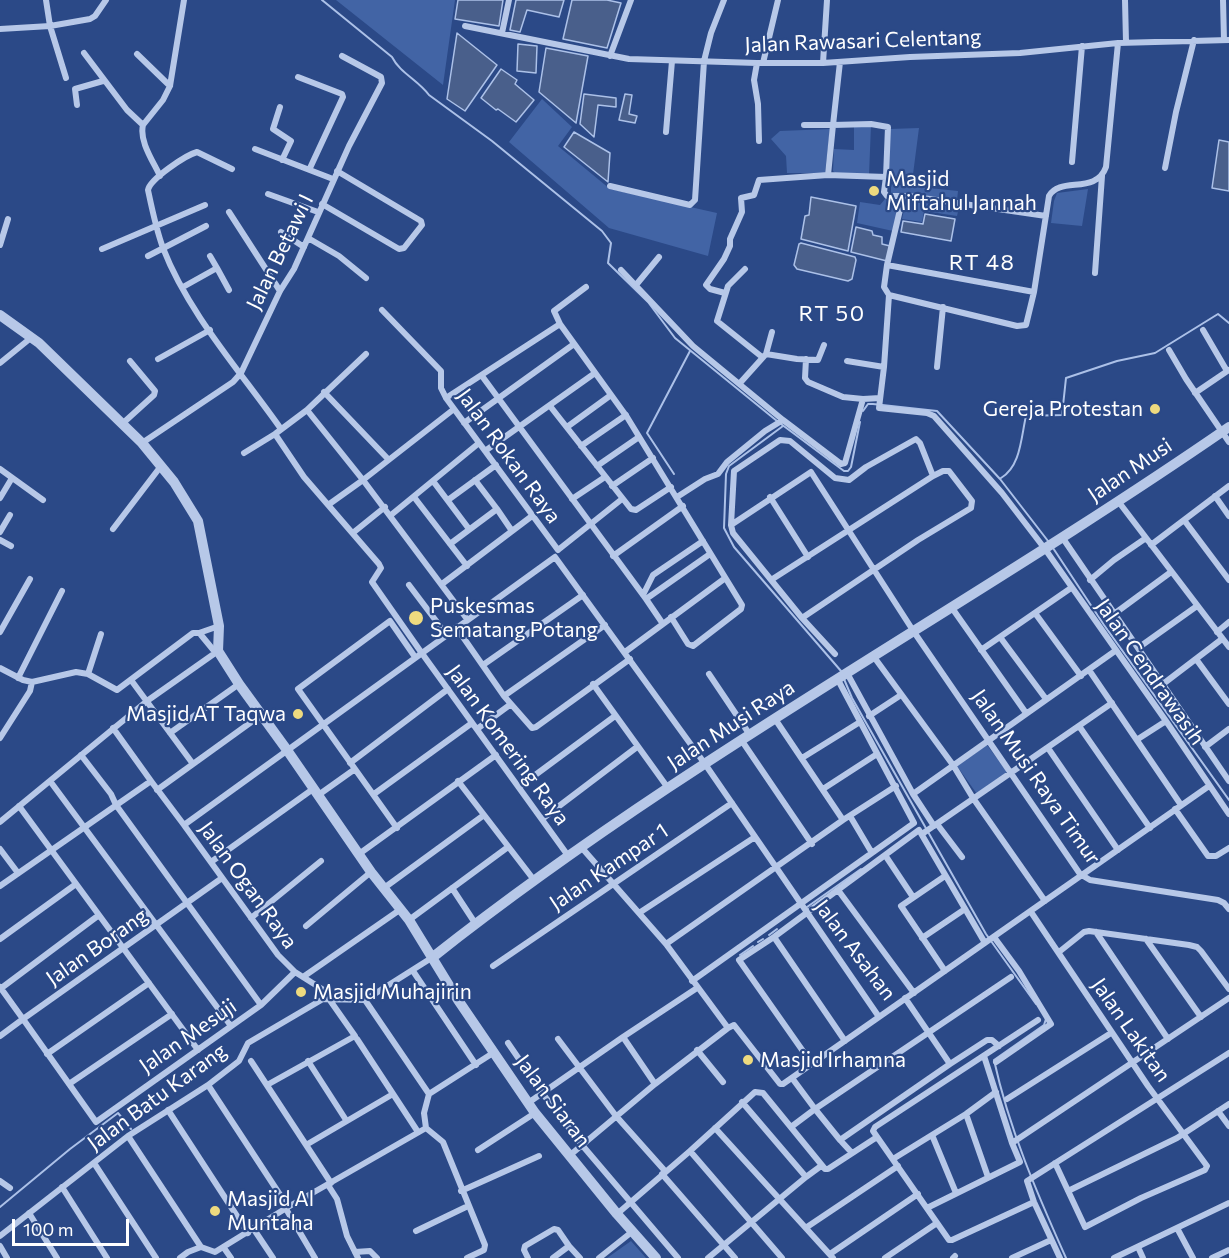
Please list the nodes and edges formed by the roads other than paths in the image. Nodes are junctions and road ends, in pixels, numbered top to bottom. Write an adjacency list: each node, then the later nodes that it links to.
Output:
1 (46, 0): 11 (street)
2 (106, 0): 11 (street)
3 (184, 0): 32 (street)
4 (509, 0): 14 (street)
5 (631, 0): 23 (street)
6 (724, 0): 25 (street)
7 (778, 0): 27 (street)
8 (827, 0): 28 (street)
9 (1125, 0): 17 (street)
10 (1223, 0): 16 (street)
11 (50, 26): 13 (street); 30 (street)
12 (465, 26): 14 (street, Jalan Rawasari Celentang)
13 (0, 29)
14 (502, 33): 23 (street, Jalan Rawasari Celentang)
15 (1194, 40): 16 (street, Jalan Rawasari Celentang); 17 (street, Jalan Rawasari Celentang); 44 (street)
16 (1227, 40)
17 (1126, 42): 18 (street, Jalan Rawasari Celentang)
18 (1118, 43): 19 (street, Jalan Rawasari Celentang); 49 (street)
19 (1082, 46): 26 (street, Jalan Rawasari Celentang); 42 (street)
20 (84, 53): 31 (street)
21 (137, 54): 32 (street)
22 (342, 56): 46 (street, Jalan Betawi I)
23 (610, 56): 24 (street, Jalan Rawasari Celentang)
24 (672, 61): 25 (street, Jalan Rawasari Celentang); 38 (street)
25 (704, 61): 27 (street, Jalan Rawasari Celentang); 52 (street)
26 (840, 62): 28 (street, Jalan Rawasari Celentang); 37 (street)
27 (760, 63): 28 (street, Jalan Rawasari Celentang); 39 (street)
28 (823, 63)
29 (298, 77): 43 (street)
30 (66, 78)
31 (103, 81): 33 (street); 35 (street)
32 (170, 86): 35 (street)
33 (77, 105)
34 (280, 107): 41 (street)
35 (143, 125): 48 (street)
36 (804, 125): 37 (street)
37 (833, 125): 47 (street); 50 (street)
38 (666, 132)
39 (759, 141)
40 (255, 149): 41 (street)
41 (282, 160): 43 (street)
42 (1072, 162)
43 (310, 168): 51 (street)
44 (1166, 168)
45 (232, 169): 48 (street)
46 (337, 171): 51 (street, Jalan Betawi I); 56 (street)
47 (828, 175): 50 (street); 83 (street)
48 (160, 176): 61 (street)
49 (1102, 176): 59 (street); 76 (street)
50 (886, 177): 54 (street)
51 (333, 179): 56 (street, Jalan Betawi I)
52 (610, 186)
53 (268, 194): 58 (street)
54 (903, 197): 59 (street); 72 (street)
55 (205, 204): 61 (street)
56 (322, 204): 58 (street, Jalan Betawi I)
57 (230, 212): 82 (street)
58 (318, 212): 64 (street, Jalan Betawi I)
59 (1046, 216): 84 (street)
60 (8, 219): 65 (street)
61 (156, 224): 66 (street); 68 (street)
62 (206, 226): 66 (street)
63 (281, 232): 67 (street)
64 (308, 238): 67 (street, Jalan Betawi I); 77 (street)
65 (0, 245)
66 (163, 247): 69 (street); 79 (street)
67 (304, 247): 82 (street, Jalan Betawi I)
68 (102, 249)
69 (148, 256)
70 (210, 256): 73 (street)
71 (658, 257): 78 (street)
72 (887, 265): 84 (street); 85 (street)
73 (217, 268): 79 (street); 81 (street)
74 (745, 269): 83 (street)
75 (621, 270): 78 (street)
76 (1095, 273)
77 (366, 278)
78 (636, 285): 110 (street)
79 (183, 287): 90 (street)
80 (586, 287): 89 (street)
81 (229, 290)
82 (280, 291): 107 (street, Jalan Betawi I)
83 (725, 292): 98 (street)
84 (1034, 292): 86 (street)
85 (890, 295): 86 (street); 104 (street)
86 (943, 307): 105 (street)
87 (382, 310): 114 (street, Jalan Rokan Raya)
88 (0, 315): 93 (street)
89 (560, 324): 94 (street); 109 (street)
90 (210, 330): 99 (street); 107 (street)
91 (1203, 330): 106 (street)
92 (771, 332): 98 (street)
93 (33, 337): 103 (street); 124 (street)
94 (574, 344): 108 (street); 115 (street)
95 (824, 345): 100 (street)
96 (1169, 350): 112 (street)
97 (366, 354): 111 (street)
98 (764, 355): 100 (street); 110 (street)
99 (158, 359)
100 (806, 359): 116 (street)
101 (130, 361): 124 (street)
102 (847, 361): 104 (street)
103 (0, 363)
104 (884, 367): 117 (street)
105 (937, 367)
106 (1228, 371): 112 (street)
107 (241, 373): 127 (street); 132 (street, Jalan Betawi I)
108 (595, 373): 113 (street); 118 (street)
109 (482, 376): 114 (street); 115 (street)
110 (740, 383): 122 (street)
111 (324, 392): 120 (street); 138 (street)
112 (1195, 393): 128 (street)
113 (611, 395): 121 (street); 126 (street)
114 (446, 398): 119 (street, Jalan Rokan Raya)
115 (500, 398): 123 (street); 125 (street)
116 (863, 399): 117 (street); 122 (street)
117 (880, 399): 188 (street, Jalan Cendrawasih)
118 (550, 406): 125 (street); 126 (street)
119 (454, 409): 123 (street, Jalan Rokan Raya); 138 (street)
120 (307, 410): 127 (street); 148 (street)
121 (626, 415): 130 (street); 134 (street)
122 (782, 420): 156 (street)
123 (464, 423): 133 (street, Jalan Rokan Raya)
124 (122, 424): 132 (street)
125 (520, 427): 135 (street); 159 (street)
126 (567, 427): 134 (street)
127 (281, 429): 129 (street)
128 (1225, 430): 131 (street); 163 (street, Jalan Musi)
129 (275, 434): 136 (street); 164 (street)
130 (639, 437): 137 (street); 142 (street)
131 (1229, 442)
132 (142, 443): 141 (street)
133 (479, 443): 135 (street, Jalan Rokan Raya); 150 (street)
134 (581, 446): 142 (street)
135 (485, 451): 139 (street, Jalan Rokan Raya)
136 (244, 453)
137 (653, 458): 151 (street); 153 (street)
138 (388, 459): 148 (street)
139 (496, 465): 149 (street); 170 (street, Jalan Rokan Raya)
140 (821, 465): 144 (street); 145 (street); 174 (street)
141 (161, 466): 175 (street); 219 (street)
142 (597, 466): 146 (street)
143 (0, 470): 147 (street)
144 (811, 472): 157 (street); 178 (street, Jalan Musi Raya Timur)
145 (933, 476): 178 (street); 194 (street)
146 (605, 477): 151 (street); 159 (street)
147 (12, 478): 158 (street); 161 (street)
148 (363, 480): 164 (street); 166 (street)
149 (475, 480): 162 (street); 167 (street)
150 (433, 481): 155 (street); 162 (street)
151 (612, 486): 160 (street)
152 (1229, 486): 154 (street)
153 (670, 487): 156 (street); 160 (street)
154 (1215, 496): 171 (street); 172 (street)
155 (414, 497): 169 (street); 185 (street)
156 (677, 497): 165 (street)
157 (770, 497): 174 (street); 192 (street)
158 (0, 498)
159 (572, 499): 173 (street)
160 (622, 499): 173 (street, Jalan Ogan Raya)
161 (43, 500)
162 (448, 500): 176 (street)
163 (1118, 501): 181 (street, Jalan Musi); 182 (street)
164 (328, 505): 180 (street)
165 (683, 506): 184 (street); 191 (street)
166 (385, 507): 169 (street); 180 (street)
167 (497, 509): 176 (street); 177 (street)
168 (10, 515): 179 (street)
169 (391, 515): 201 (street)
170 (532, 516): 177 (street); 189 (street, Jalan Rokan Raya)
171 (1229, 516)
172 (1184, 520): 186 (street); 200 (street)
173 (590, 525): 189 (street, Jalan Ogan Raya); 191 (street)
174 (731, 525): 198 (street)
175 (113, 529)
176 (469, 529): 185 (street)
177 (512, 531): 193 (street)
178 (849, 531): 192 (street); 194 (street, Jalan Musi Raya Timur)
179 (0, 532)
180 (354, 532): 221 (street, Jalan Komering Raya)
181 (1060, 538): 188 (street, Jalan Musi Raya); 199 (street)
182 (1146, 538): 186 (street); 199 (street)
183 (0, 540): 187 (street)
184 (703, 541): 190 (street); 206 (street)
185 (450, 544): 193 (street)
186 (1151, 545): 195 (street)
187 (12, 546)
188 (1046, 548): 203 (street, Jalan Cendrawasih); 208 (street, Jalan Musi Raya)
189 (556, 553): 205 (street, Jalan Rokan Raya); 214 (street, Jalan Ogan Raya)
190 (710, 554): 197 (street); 206 (street)
191 (613, 556): 206 (street)
192 (808, 556): 198 (street)
193 (466, 566): 201 (street)
194 (874, 570): 213 (street); 223 (street, Jalan Musi Raya Timur)
195 (1171, 572): 207 (street); 210 (street)
196 (30, 579): 215 (street)
197 (724, 579): 212 (street); 212 (street)
198 (771, 580): 213 (street)
199 (1090, 580): 210 (street)
200 (1229, 580)
201 (442, 584): 214 (street)
202 (409, 585): 227 (street)
203 (1071, 588): 209 (street); 234 (street, Jalan Cendrawasih)
204 (62, 591): 248 (street)
205 (583, 595): 218 (street, Jalan Rokan Raya); 241 (street)
206 (645, 597): 217 (street)
207 (1197, 606): 224 (street); 231 (street)
208 (952, 608): 223 (street, Jalan Musi Raya); 232 (street)
209 (1035, 614): 228 (street); 247 (street)
210 (1114, 614): 231 (street)
211 (0, 615): 215 (street)
212 (671, 617): 217 (street)
213 (802, 618): 237 (street)
214 (467, 619): 220 (street, Jalan Ogan Raya)
215 (7, 620): 222 (street)
216 (1229, 622): 224 (street)
217 (663, 624): 235 (street)
218 (605, 625): 235 (street, Jalan Rokan Raya); 256 (street)
219 (219, 626): 225 (street); 233 (street)
220 (456, 627): 227 (street, Jalan Ogan Raya); 241 (street)
221 (400, 629): 236 (street, Jalan Komering Raya); 270 (street)
222 (0, 632)
223 (914, 632): 238 (street, Jalan Musi Raya); 279 (street, Jalan Musi Raya Timur)
224 (1217, 632): 229 (street)
225 (199, 633): 233 (street); 249 (street)
226 (101, 634): 244 (street)
227 (446, 634): 236 (street, Jalan Ogan Raya)
228 (1000, 637): 232 (street); 257 (street)
229 (1222, 639): 230 (street); 240 (street)
230 (1229, 647)
231 (1138, 648): 253 (street)
232 (981, 650): 262 (street)
233 (217, 651): 251 (street, Jalan Siaran); 258 (street)
234 (1115, 651): 242 (street); 267 (street, Jalan Cendrawasih)
235 (625, 652): 239 (street, Jalan Rokan Raya)
236 (418, 654): 254 (street, Jalan Komering Raya); 270 (street, Jalan Ogan Raya)
237 (835, 654)
238 (874, 657): 246 (street, Jalan Musi Raya); 255 (street)
239 (630, 659): 252 (street); 290 (street, Jalan Asahan)
240 (1196, 659): 253 (street); 261 (street)
241 (483, 665): 256 (street)
242 (1089, 670): 247 (street); 259 (street)
243 (1, 671): 248 (street)
244 (88, 674): 249 (street); 250 (street)
245 (709, 674): 277 (street)
246 (843, 675): 265 (street); 266 (street, Jalan Musi Raya); 268 (street)
247 (1081, 676): 257 (street)
248 (18, 678): 250 (street)
249 (131, 680): 258 (street)
250 (32, 682): 276 (street)
251 (239, 684): 263 (street, Jalan Siaran); 275 (street)
252 (593, 684): 260 (street); 264 (street)
253 (1162, 684): 281 (street)
254 (448, 689): 269 (street, Jalan Komering Raya); 288 (street)
255 (901, 695): 265 (street); 291 (street)
256 (504, 696): 260 (street)
257 (1046, 699): 262 (street)
258 (147, 701): 272 (street); 275 (street)
259 (1112, 703): 271 (street); 278 (street)
260 (511, 704): 273 (street)
261 (1229, 704)
262 (1026, 713): 279 (street)
263 (261, 715): 283 (street, Jalan Siaran); 289 (street)
264 (615, 716): 280 (street); 300 (street)
265 (869, 716): 304 (street)
266 (775, 719): 277 (street, Jalan Musi Raya); 287 (street)
267 (1166, 721): 278 (street); 299 (street, Jalan Cendrawasih)
268 (860, 722): 284 (street); 287 (street)
269 (472, 723): 273 (street, Jalan Komering Raya); 306 (street)
270 (322, 725): 283 (street, Jalan Ogan Raya); 288 (street)
271 (1079, 726): 282 (street); 322 (street)
272 (113, 729): 285 (street); 295 (street)
273 (477, 729): 286 (street, Jalan Komering Raya)
274 (1229, 729): 281 (street)
275 (170, 733): 289 (street)
276 (0, 738)
277 (746, 738): 290 (street, Jalan Musi Raya); 325 (street)
278 (1138, 739): 311 (street)
279 (989, 740): 291 (street); 293 (street, Jalan Musi Raya Timur)
280 (637, 747): 301 (street); 315 (street)
281 (1205, 747): 297 (street)
282 (1048, 748): 293 (street); 331 (street)
283 (287, 750): 305 (street, Jalan Siaran); 318 (street, Jalan Ogan Raya)
284 (877, 754): 298 (street); 302 (street)
285 (81, 755): 294 (street); 309 (street)
286 (496, 755): 296 (street); 300 (street, Jalan Komering Raya)
287 (802, 758): 302 (street)
288 (350, 763): 292 (street)
289 (193, 764): 303 (street)
290 (705, 764): 301 (street, Jalan Musi Raya); 308 (street, Jalan Asahan)
291 (953, 765): 304 (street); 307 (street)
292 (355, 769): 305 (street); 306 (street)
293 (1011, 774): 307 (street); 343 (street, Jalan Musi Raya Timur)
294 (50, 781): 310 (street); 320 (street)
295 (151, 781): 303 (street); 309 (street)
296 (458, 781): 313 (street); 321 (street)
297 (1229, 781)
298 (896, 786): 314 (street); 323 (street)
299 (1209, 786): 311 (street, Jalan Asahan); 312 (street, Jalan Cendrawasih)
300 (519, 787): 315 (street, Jalan Komering Raya)
301 (668, 788): 327 (street, Jalan Musi Raya)
302 (823, 789): 316 (street)
303 (158, 790): 318 (street)
304 (916, 791): 319 (street)
305 (315, 792): 333 (street, Jalan Siaran); 338 (street)
306 (374, 794): 321 (street)
307 (973, 798): 319 (street); 353 (street)
308 (732, 803): 324 (street, Jalan Asahan); 347 (street, Jalan Kampar 1)
309 (116, 804): 320 (street); 354 (street)
310 (19, 806): 317 (street); 330 (street)
311 (1178, 807): 322 (street, Jalan Asahan); 328 (street)
312 (1229, 814)
313 (484, 815): 326 (street); 349 (street)
314 (850, 816): 316 (street); 332 (street)
315 (542, 819): 335 (street, Jalan Komering Raya)
316 (843, 820): 325 (street)
317 (0, 822)
318 (184, 825): 338 (street, Jalan Ogan Raya)
319 (934, 826): 323 (street); 336 (street)
320 (85, 827): 330 (street); 366 (street)
321 (397, 828): 333 (street)
322 (1150, 828): 331 (street, Jalan Asahan)
323 (919, 829): 332 (street); 334 (street); 342 (street)
324 (754, 837): 339 (street, Jalan Asahan); 360 (street)
325 (812, 844): 339 (street)
326 (508, 848): 345 (street); 350 (street)
327 (582, 848): 335 (street, Jalan Musi Raya); 347 (street)
328 (1229, 848)
329 (0, 849): 341 (street)
330 (51, 850): 341 (street); 346 (street)
331 (1118, 850): 343 (street, Jalan Asahan)
332 (872, 853): 355 (street)
333 (359, 854): 340 (street, Jalan Siaran)
334 (885, 855): 351 (street); 352 (street)
335 (569, 857): 345 (street, Jalan Musi Raya)
336 (962, 857)
337 (321, 861): 363 (street)
338 (211, 862): 344 (street, Jalan Ogan Raya)
339 (776, 869): 355 (street, Jalan Asahan); 376 (street)
340 (371, 872): 349 (street, Jalan Siaran); 367 (street)
341 (18, 873): 348 (street)
342 (945, 876): 352 (street); 358 (street)
343 (1082, 876): 353 (street, Jalan Asahan); 356 (street, Jalan Musi Raya Timur)
344 (222, 878): 354 (street, Jalan Borang); 363 (street, Jalan Ogan Raya)
345 (534, 880): 365 (street, Jalan Musi Raya)
346 (76, 884): 362 (street); 372 (street)
347 (613, 884): 360 (street); 383 (street, Jalan Kampar 1)
348 (0, 886)
349 (384, 888): 357 (street, Jalan Siaran)
350 (452, 888): 364 (street); 365 (street)
351 (838, 890): 361 (street); 394 (street)
352 (914, 897): 371 (street)
353 (1046, 901): 359 (street, Jalan Asahan)
354 (188, 903): 366 (street, Jalan Borang); 399 (street)
355 (801, 905): 361 (street, Jalan Asahan); 368 (street)
356 (1228, 906)
357 (401, 909): 364 (street, Jalan Siaran); 387 (street)
358 (964, 909): 371 (street); 375 (street)
359 (1030, 912): 375 (street, Jalan Asahan); 380 (street, Jalan Lakitan)
360 (639, 913): 376 (street)
361 (806, 913): 370 (street); 401 (street, Jalan Asahan)
362 (99, 915): 378 (street); 391 (street)
363 (252, 918): 386 (street, Jalan Ogan Raya)
364 (409, 920): 381 (street, Jalan Siaran)
365 (475, 923): 381 (street, Jalan Musi Raya)
366 (157, 925): 378 (street, Jalan Borang); 405 (street)
367 (306, 926)
368 (763, 932): 370 (street); 374 (street)
369 (1096, 932): 373 (street); 380 (street); 413 (street)
370 (772, 938): 377 (street); 414 (street)
371 (922, 938): 385 (street)
372 (0, 939)
373 (1146, 939): 393 (street); 402 (street)
374 (751, 940): 377 (street); 379 (street)
375 (990, 940): 385 (street, Jalan Asahan); 425 (street)
376 (666, 944): 389 (street)
377 (757, 948): 382 (street)
378 (123, 949): 390 (street); 403 (street, Jalan Borang)
379 (734, 952): 382 (street); 389 (street)
380 (1059, 952): 408 (street, Jalan Lakitan)
381 (433, 957): 384 (street); 419 (street, Jalan Siaran)
382 (740, 960): 426 (street)
383 (493, 966)
384 (413, 971): 398 (street); 429 (street)
385 (945, 971): 394 (street, Jalan Asahan)
386 (295, 972): 387 (street, Jalan Ogan Raya); 399 (street, Jalan Mesuji)
387 (303, 976): 395 (street, Jalan Ogan Raya)
388 (1011, 977): 407 (street)
389 (692, 981): 392 (street)
390 (149, 983): 400 (street); 421 (street)
391 (0, 988): 403 (street)
392 (698, 988): 406 (street); 410 (street)
393 (1229, 990)
394 (914, 993): 396 (street, Jalan Asahan)
395 (330, 998): 398 (street, Jalan Batu Karang); 424 (street, Jalan Ogan Raya); 435 (street, Jalan Batu Karang)
396 (906, 998): 401 (street, Jalan Asahan); 407 (street)
397 (1229, 998): 402 (street)
398 (365, 1000): 439 (street)
399 (261, 1005): 405 (street, Jalan Mesuji)
400 (172, 1014): 417 (street); 434 (street)
401 (879, 1017): 414 (street)
402 (1201, 1017): 413 (street)
403 (23, 1019): 409 (street, Jalan Borang); 421 (street)
404 (1038, 1020): 416 (street)
405 (231, 1026): 417 (street, Jalan Mesuji)
406 (728, 1028): 418 (street); 431 (street)
407 (929, 1032): 427 (street); 446 (street)
408 (1111, 1033): 428 (street, Jalan Lakitan); 442 (street)
409 (0, 1036)
410 (623, 1037): 430 (street); 433 (street)
411 (357, 1039): 438 (street)
412 (558, 1039): 430 (street)
413 (1168, 1039): 428 (street)
414 (845, 1041): 426 (street)
415 (508, 1042): 440 (street)
416 (999, 1046): 422 (street); 427 (street)
417 (198, 1050): 434 (street, Jalan Mesuji)
418 (697, 1050): 432 (street); 433 (street)
419 (493, 1053): 429 (street); 444 (street, Jalan Siaran)
420 (1229, 1053): 441 (street, Jalan Lakitan)
421 (47, 1054): 434 (street)
422 (984, 1056): 437 (street); 461 (street)
423 (251, 1061): 436 (street)
424 (308, 1061): 436 (street); 452 (street)
425 (996, 1062)
426 (812, 1064): 431 (street)
427 (950, 1064): 462 (street)
428 (1132, 1064): 441 (street, Jalan Lakitan); 463 (street)
429 (476, 1065): 439 (street)
430 (579, 1068): 440 (street); 451 (street)
431 (792, 1078): 446 (street)
432 (723, 1082)
433 (655, 1083): 451 (street)
434 (69, 1084)
435 (208, 1084): 447 (street, Jalan Batu Karang); 492 (street)
436 (267, 1085): 464 (street)
437 (996, 1092): 450 (street); 463 (street)
438 (393, 1094): 452 (street); 457 (street)
439 (429, 1094): 455 (street)
440 (543, 1094): 444 (street); 465 (street)
441 (1157, 1098): 458 (street); 473 (street)
442 (1007, 1099)
443 (742, 1102): 454 (street); 456 (street); 477 (street)
444 (528, 1103): 449 (street, Jalan Siaran)
445 (1229, 1104): 448 (street)
446 (815, 1109): 454 (street); 462 (street)
447 (168, 1110): 460 (street, Jalan Batu Karang); 500 (street)
448 (1218, 1111): 453 (street); 458 (street)
449 (535, 1113): 466 (street); 470 (street, Jalan Siaran)
450 (966, 1114): 459 (street); 478 (street)
451 (616, 1116): 465 (street); 476 (street)
452 (346, 1120): 464 (street)
453 (1229, 1126)
454 (791, 1127): 474 (street)
455 (426, 1128): 457 (street); 483 (street)
456 (715, 1128): 467 (street); 487 (street)
457 (418, 1132): 480 (street)
458 (1184, 1133): 484 (street); 484 (street)
459 (932, 1135): 471 (street); 485 (street)
460 (128, 1136): 472 (street, Jalan Batu Karang); 508 (street)
461 (877, 1137): 468 (street); 471 (street)
462 (840, 1140): 468 (street)
463 (1013, 1142): 478 (street)
464 (306, 1145): 480 (street)
465 (582, 1145): 470 (street); 488 (street)
466 (478, 1150)
467 (690, 1151): 476 (street); 496 (street)
468 (852, 1153): 474 (street)
469 (539, 1156): 483 (street)
470 (569, 1156): 495 (street, Jalan Siaran)
471 (893, 1160): 475 (street)
472 (94, 1163): 482 (street, Jalan Batu Karang); 518 (street)
473 (1054, 1163): 484 (street); 489 (street)
474 (821, 1166): 477 (street)
475 (898, 1166): 486 (street); 498 (street)
476 (663, 1173): 488 (street); 505 (street)
477 (806, 1177): 487 (street)
478 (988, 1177): 485 (street)
479 (0, 1181): 481 (street)
480 (330, 1184): 492 (street); 513 (street)
481 (10, 1188)
482 (62, 1188): 494 (street, Jalan Batu Karang); 517 (street)
483 (461, 1191): 491 (street)
484 (1068, 1191)
485 (956, 1193): 493 (street)
486 (918, 1194): 493 (street); 514 (street)
487 (779, 1199): 496 (street); 498 (street)
488 (631, 1202): 495 (street); 530 (street)
489 (1034, 1202): 497 (street); 504 (street)
490 (1229, 1203): 499 (street)
491 (468, 1206): 501 (street); 524 (street)
492 (287, 1208): 500 (street); 522 (street)
493 (927, 1208): 497 (street)
494 (29, 1213): 503 (street, Jalan Batu Karang); 516 (street)
495 (617, 1214): 502 (street, Jalan Siaran)
496 (751, 1222): 505 (street); 533 (street)
497 (937, 1223): 534 (street)
498 (807, 1227): 514 (street)
499 (1177, 1228): 509 (street); 539 (street)
500 (251, 1231): 510 (street); 521 (street)
501 (416, 1231)
502 (633, 1231): 528 (street); 529 (street, Jalan Siaran)
503 (0, 1236)
504 (1052, 1239): 535 (street); 536 (street)
505 (723, 1245): 531 (street); 532 (street)
506 (0, 1246): 515 (street)
507 (569, 1246): 525 (street); 526 (street); 527 (street)
508 (201, 1247): 512 (street); 519 (street)
509 (1138, 1247): 537 (street); 538 (street)
510 (225, 1248): 512 (street); 520 (street)
511 (1229, 1250): 540 (street)
512 (215, 1255)
513 (357, 1255): 523 (street)
514 (832, 1256)
515 (7, 1258)
516 (57, 1258)
517 (107, 1258)
518 (156, 1258)
519 (180, 1258)
520 (231, 1258)
521 (273, 1258)
522 (315, 1258)
523 (378, 1258)
524 (466, 1258)
525 (528, 1258)
526 (553, 1258)
527 (580, 1258)
528 (599, 1258)
529 (656, 1258)
530 (678, 1258)
531 (708, 1258)
532 (735, 1258)
533 (782, 1258)
534 (885, 1258)
535 (1012, 1258)
536 (1060, 1258)
537 (1114, 1258)
538 (1143, 1258)
539 (1193, 1258)
540 (1212, 1258)

